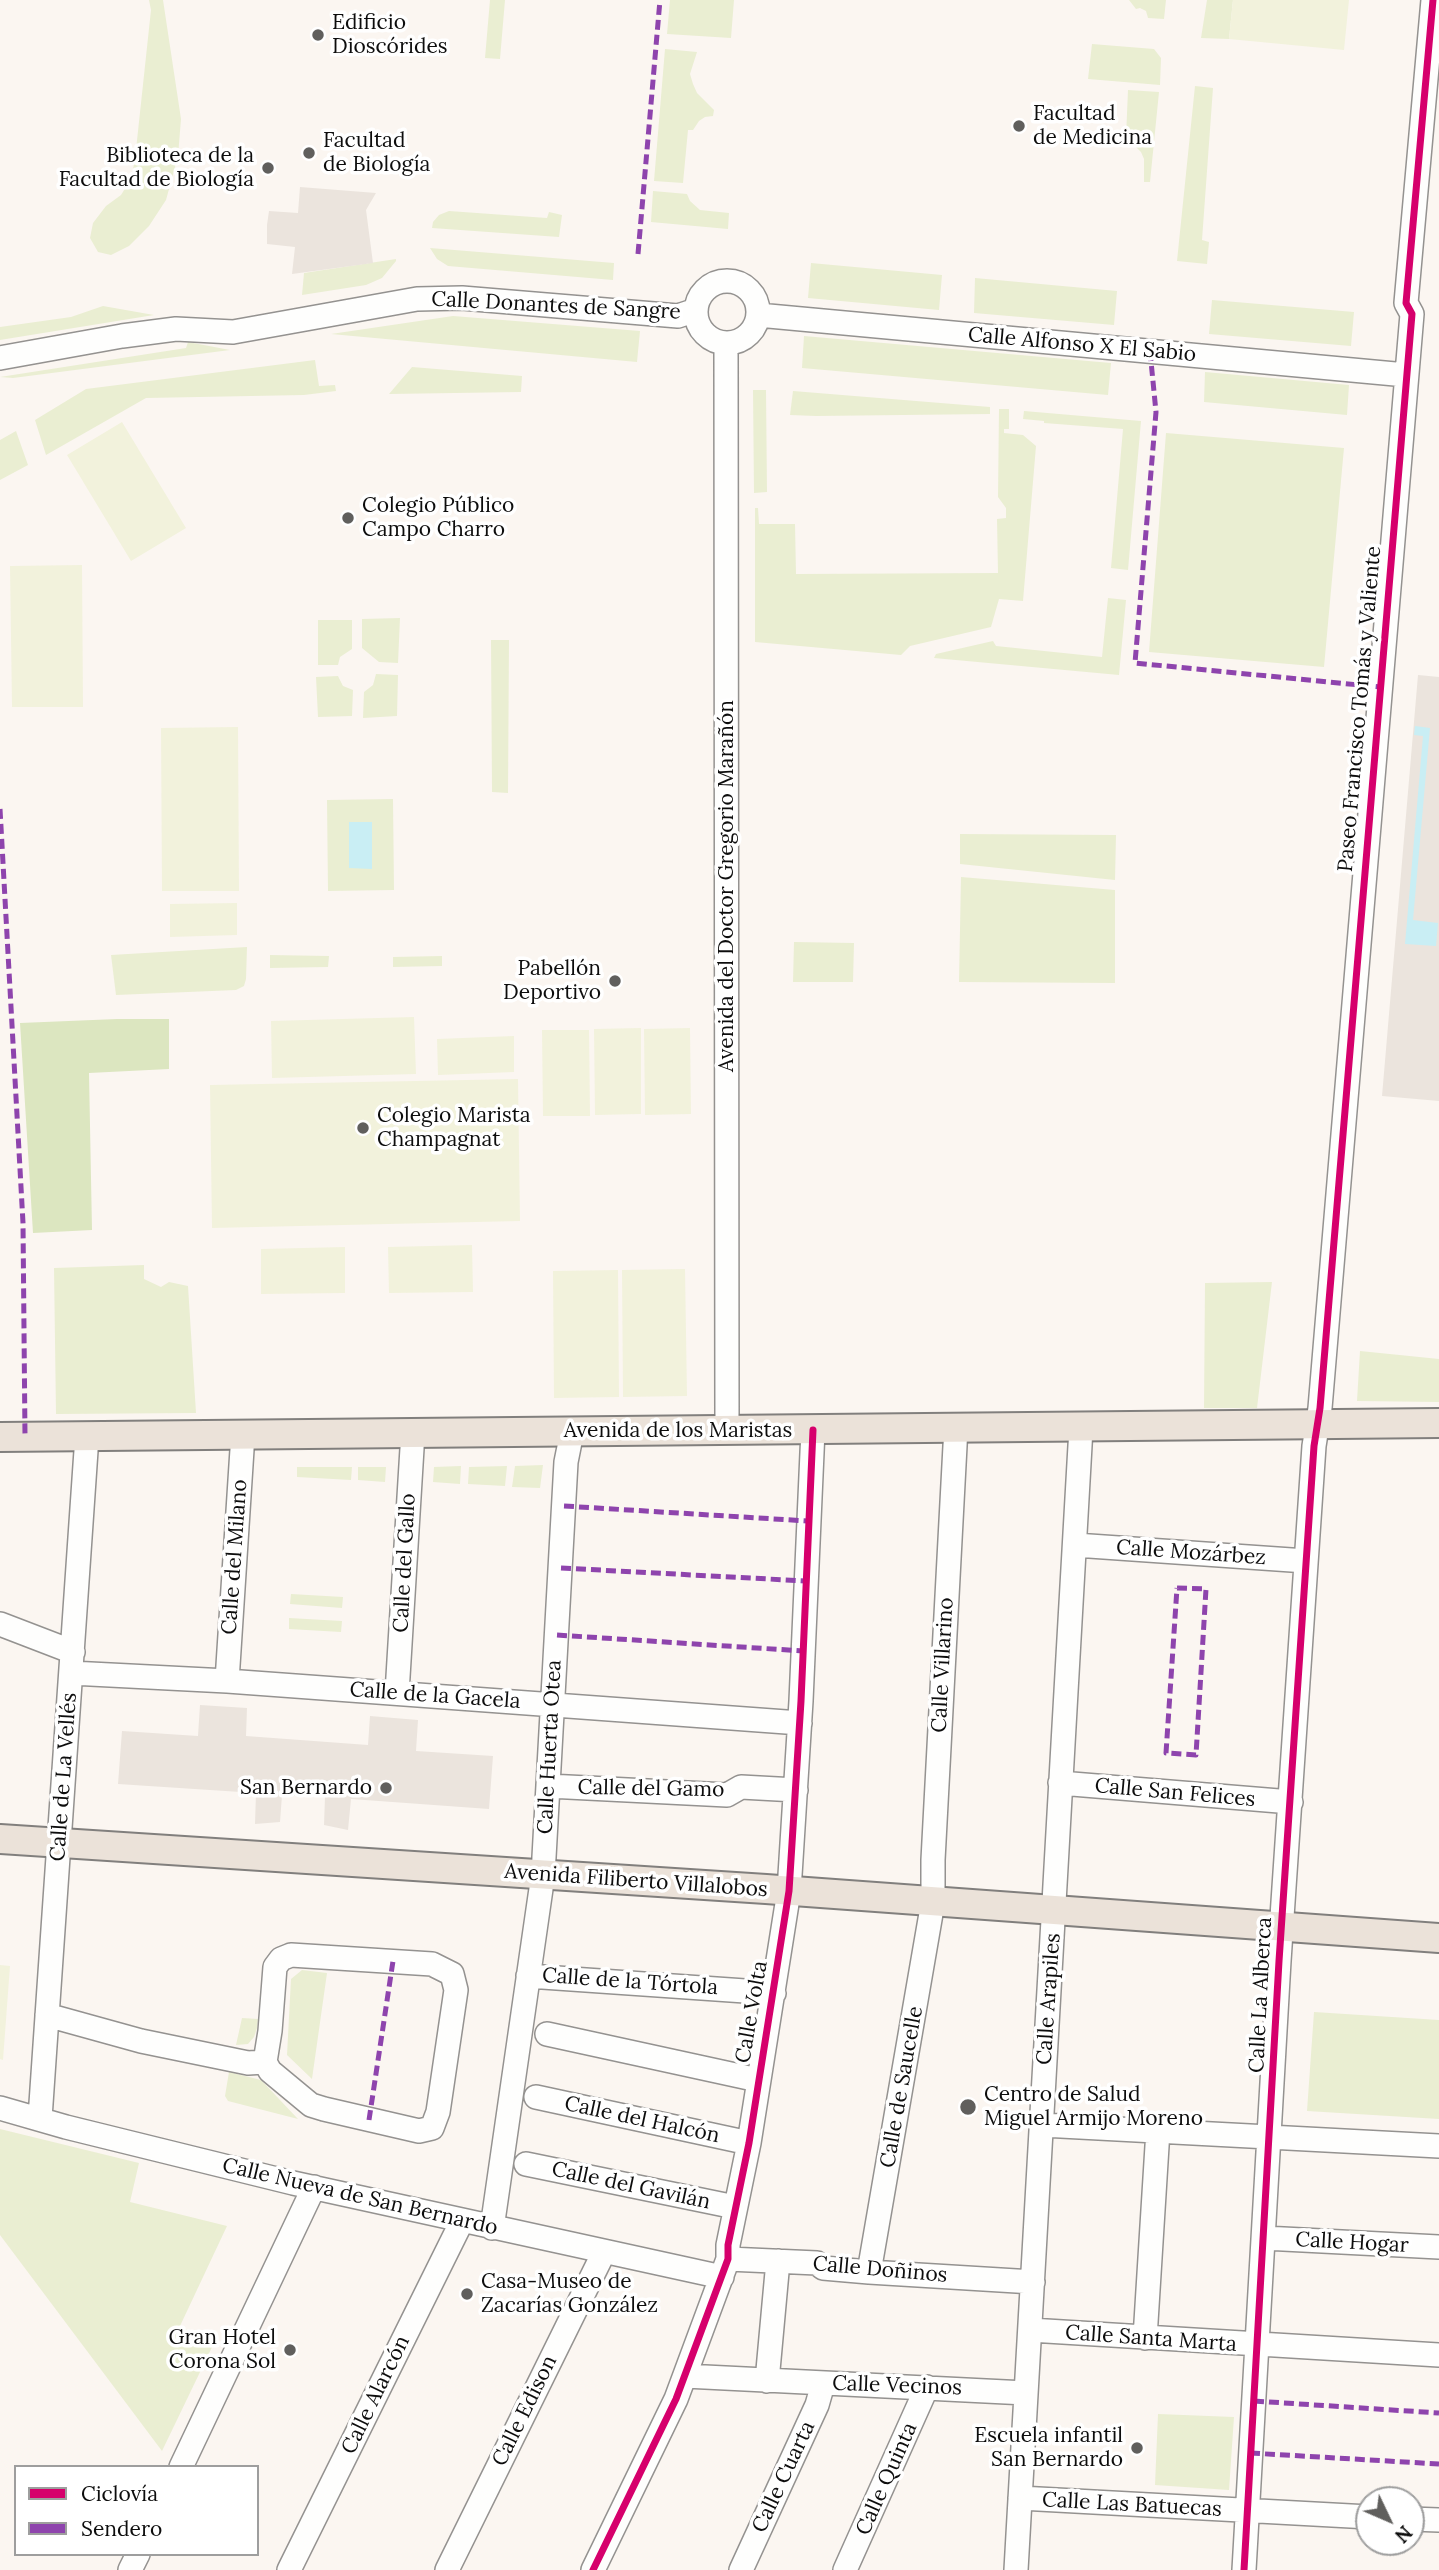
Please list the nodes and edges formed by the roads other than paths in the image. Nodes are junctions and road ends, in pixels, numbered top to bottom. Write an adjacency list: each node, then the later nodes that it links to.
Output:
1 (1433, 0): 4 (street, Paseo Francisco Tomás y Valiente)
2 (1439, 99): 4 (street, Paseo Francisco Tomás y Valiente)
3 (696, 310): 5 (street); 6 (street); 7 (street, Calle Donantes de Sangre)
4 (1412, 314): 8 (street, Paseo Francisco Tomás y Valiente)
5 (758, 315): 6 (street); 8 (street, Calle Alfonso X El Sabio)
6 (726, 344): 13 (street, Avenida del Doctor Gregorio Marañón)
7 (0, 358)
8 (1406, 375): 9 (street, Paseo Francisco Tomás y Valiente)
9 (1318, 1423): 10 (main road, Avenida de los Maristas); 12 (main road, Avenida de los Maristas); 21 (street, Calle La Alberca)
10 (1439, 1423)
11 (956, 1427): 12 (main road, Avenida de los Maristas); 14 (main road, Avenida de los Maristas); 36 (street, Calle Villarino)
12 (1082, 1428): 20 (street, Calle Arapiles)
13 (727, 1429): 14 (main road, Avenida de los Maristas); 16 (main road, Avenida de los Maristas)
14 (813, 1430): 27 (street, Calle Volta)
15 (413, 1432): 16 (main road, Avenida de los Maristas); 17 (main road, Avenida de los Maristas); 25 (street, Calle del Gallo)
16 (572, 1432): 26 (street, Calle Huerta Otea)
17 (243, 1434): 18 (main road, Avenida de los Maristas); 24 (street, Calle del Milano)
18 (88, 1436): 19 (main road, Avenida de los Maristas); 23 (street, Calle de La Vellés)
19 (0, 1437)
20 (1075, 1545): 21 (street, Calle Mozárbez); 28 (street, Calle Arapiles)
21 (1306, 1561): 31 (street, Calle La Alberca)
22 (0, 1624): 23 (street, Calle de la Gacela)
23 (72, 1662): 24 (street, Calle de la Gacela); 33 (street, Calle de La Vellés)
24 (227, 1681): 25 (street, Calle de la Gacela)
25 (397, 1693): 26 (street, Calle de la Gacela)
26 (553, 1705): 27 (street, Calle de la Gacela); 29 (street, Calle Huerta Otea)
27 (800, 1723): 30 (street, Calle Volta)
28 (1060, 1783): 31 (street, Calle San Felices); 37 (street, Calle Arapiles)
29 (548, 1786): 30 (street, Calle del Gamo); 34 (street, Calle Huerta Otea)
30 (796, 1790): 35 (street, Calle Volta)
31 (1291, 1802): 38 (street, Calle La Alberca)
32 (0, 1839): 33 (main road, Avenida Filiberto Villalobos)
33 (59, 1843): 34 (main road, Avenida Filiberto Villalobos); 42 (street, Calle de La Vellés)
34 (542, 1875): 35 (main road, Avenida Filiberto Villalobos); 40 (street, Calle Huerta Otea)
35 (789, 1891): 36 (main road, Avenida Filiberto Villalobos); 41 (street, Calle Volta)
36 (933, 1902): 37 (main road, Avenida Filiberto Villalobos); 64 (street, Calle de Saucelle)
37 (1055, 1910): 38 (main road, Avenida Filiberto Villalobos); 49 (street, Calle Arapiles)
38 (1282, 1927): 39 (main road, Avenida Filiberto Villalobos); 51 (street, Calle La Alberca)
39 (1439, 1938)
40 (528, 1976): 41 (street, Calle de la Tórtola); 58 (street, Calle Huerta Otea)
41 (774, 1993): 45 (street, Calle Volta)
42 (47, 2015): 44 (street); 48 (street, Calle de La Vellés)
43 (547, 2034): 45 (street)
44 (265, 2062): 44 (street)
45 (758, 2080): 52 (street, Calle Volta)
46 (536, 2097): 52 (street, Calle del Halcón)
47 (0, 2108): 48 (street, Calle Nueva de San Bernardo)
48 (40, 2118): 55 (street, Calle Nueva de San Bernardo)
49 (1042, 2125): 50 (street); 65 (street, Calle Arapiles)
50 (1158, 2130): 51 (street); 67 (street)
51 (1270, 2136): 53 (street); 59 (street, Calle La Alberca)
52 (748, 2143): 56 (street, Calle Volta)
53 (1439, 2146)
54 (526, 2164): 56 (street, Calle del Gavilán)
55 (314, 2187): 57 (street, Calle Nueva de San Bernardo); 75 (street)
56 (735, 2207): 63 (street, Calle Volta)
57 (462, 2221): 58 (street, Calle Nueva de San Bernardo); 79 (street, Calle Alarcón)
58 (492, 2228): 61 (street, Calle Nueva de San Bernardo)
59 (1264, 2238): 60 (street, Calle Hogar); 68 (street, Calle La Alberca)
60 (1439, 2248)
61 (604, 2252): 63 (street, Calle Nueva de San Bernardo); 80 (street, Calle Edison)
62 (778, 2261): 63 (street, Calle Doñinos); 64 (street, Calle Doñinos); 71 (street)
63 (725, 2268): 70 (street, Calle Volta)
64 (869, 2272): 65 (street, Calle Doñinos)
65 (1033, 2281): 66 (street, Calle Arapiles)
66 (1030, 2330): 67 (street, Calle Santa Marta); 74 (street, Calle Arapiles)
67 (1145, 2338): 68 (street, Calle Santa Marta)
68 (1256, 2346): 69 (street, Calle Santa Marta); 77 (street, Calle La Alberca)
69 (1439, 2355)
70 (685, 2376): 71 (street, Calle Vecinos); 81 (street, Calle Volta)
71 (767, 2381): 72 (street, Calle Vecinos)
72 (823, 2384): 73 (street, Calle Vecinos); 82 (street, Calle Cuarta)
73 (927, 2387): 74 (street, Calle Vecinos); 83 (street, Calle Quinta)
74 (1026, 2393): 76 (street, Calle Arapiles)
75 (182, 2465)
76 (1020, 2498): 77 (street, Calle Las Batuecas); 84 (street, Calle Arapiles)
77 (1247, 2512): 78 (street, Calle Las Batuecas); 85 (street, Calle La Alberca)
78 (1355, 2516)
79 (289, 2570)
80 (447, 2570)
81 (593, 2570)
82 (741, 2570)
83 (845, 2570)
84 (1016, 2570)
85 (1244, 2570)

